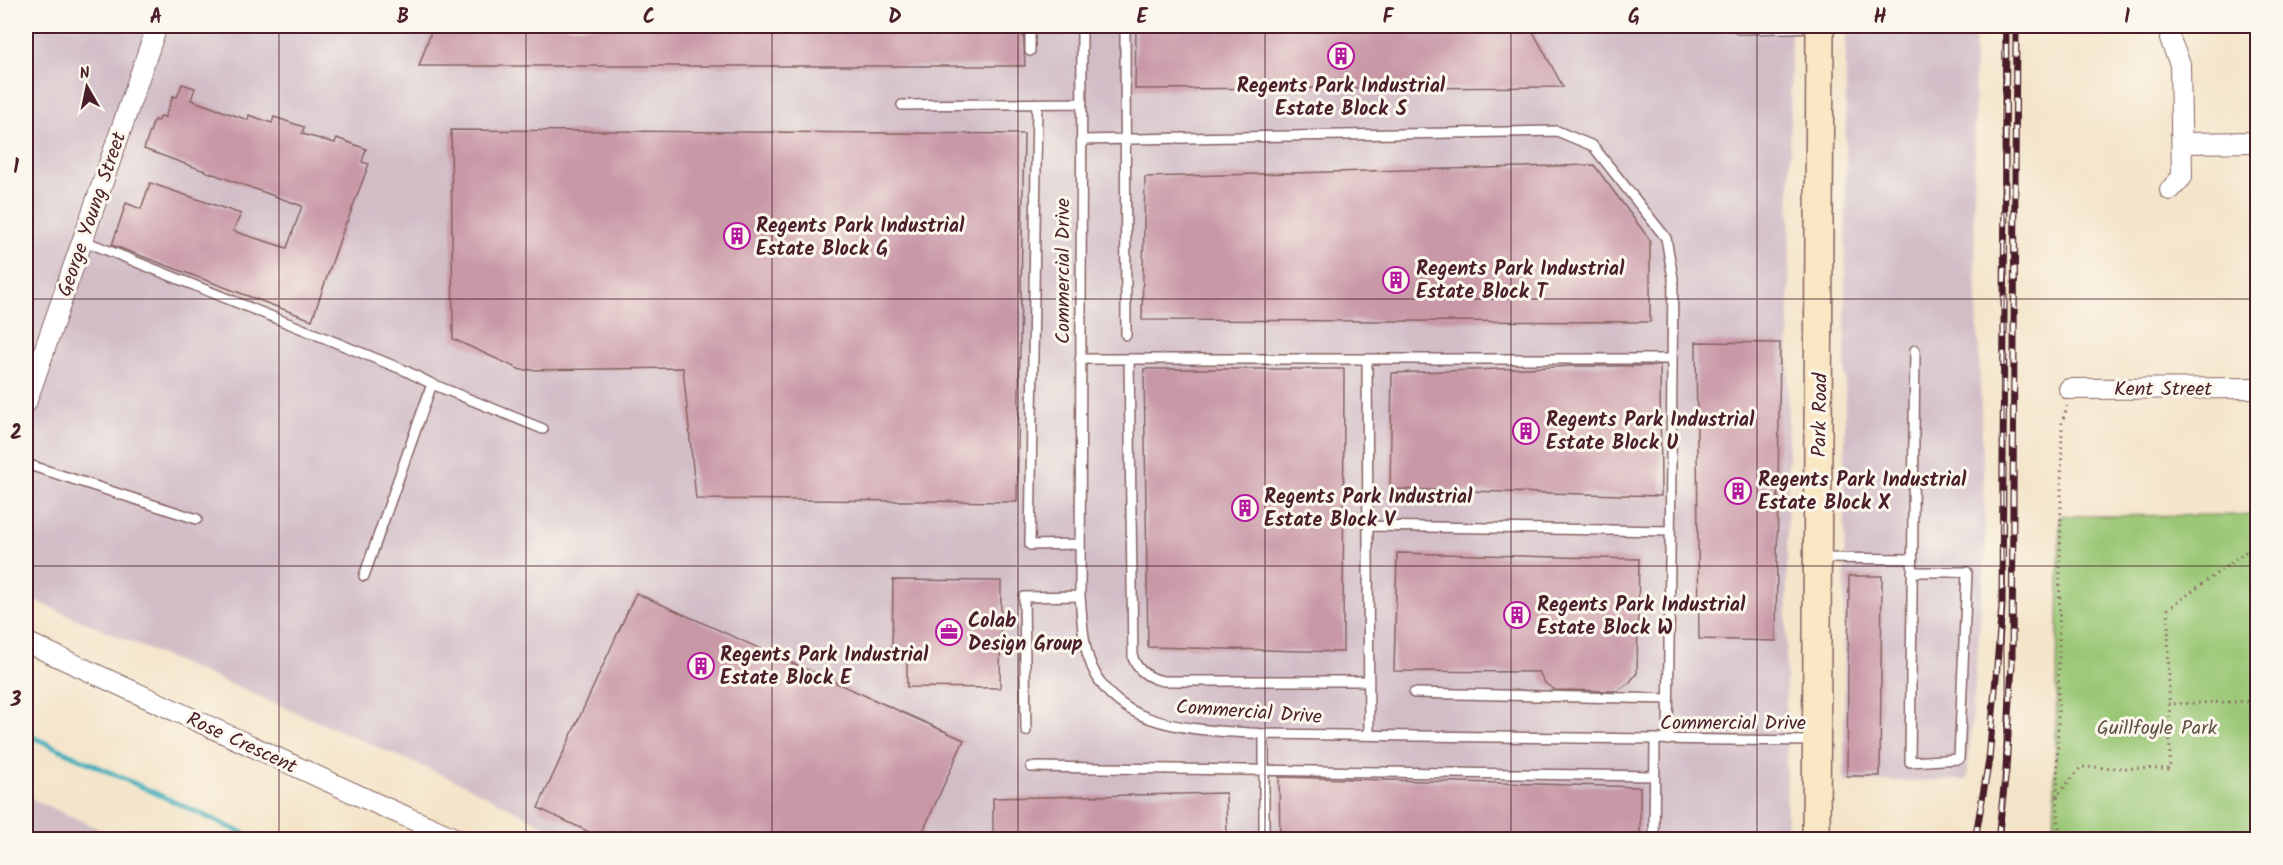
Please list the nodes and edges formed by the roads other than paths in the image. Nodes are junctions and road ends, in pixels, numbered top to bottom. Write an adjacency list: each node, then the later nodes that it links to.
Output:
1 (157, 26): 17 (street, George Young Street)
2 (1030, 26): 8 (lane)
3 (1082, 26): 9 (lane, Commercial Drive)
4 (1125, 26): 12 (lane)
5 (1820, 26): 6 (lane); 34 (main road, Park Road)
6 (1739, 28)
7 (2170, 39): 15 (street)
8 (1030, 51)
9 (1081, 103): 10 (lane); 13 (lane, Commercial Drive)
10 (1037, 104): 11 (lane); 33 (lane)
11 (902, 105)
12 (1124, 140): 13 (lane); 18 (lane); 23 (lane)
13 (1081, 141): 20 (lane, Commercial Drive)
14 (2258, 142): 15 (street)
15 (2182, 143): 16 (street)
16 (2170, 190)
17 (82, 240): 24 (lane); 27 (street, George Young Street)
18 (1126, 335)
19 (1915, 350): 35 (lane)
20 (1080, 359): 21 (lane); 33 (lane, Commercial Drive)
21 (1129, 359): 22 (lane); 40 (lane)
22 (1367, 359): 23 (lane); 31 (lane)
23 (1671, 359): 32 (lane)
24 (432, 384): 28 (lane); 37 (lane)
25 (2258, 388): 26 (street, Kent Street)
26 (2068, 395)
27 (26, 403)
28 (543, 429)
29 (26, 464): 30 (lane)
30 (197, 519)
31 (1368, 526): 32 (lane); 40 (lane)
32 (1670, 531): 42 (lane)
33 (1080, 544): 38 (lane, Commercial Drive)
34 (1818, 558): 35 (lane); 48 (main road, Park Road)
35 (1912, 559): 36 (lane)
36 (1912, 572): 36 (lane)
37 (364, 576)
38 (1080, 596): 43 (lane); 44 (lane, Commercial Drive)
39 (26, 642): 52 (street, Rose Crescent)
40 (1369, 681): 45 (lane)
41 (1413, 693): 42 (lane)
42 (1668, 699): 47 (lane)
43 (1026, 731)
44 (1264, 734): 45 (lane, Commercial Drive); 50 (lane)
45 (1369, 735): 46 (lane, Commercial Drive)
46 (1655, 740): 47 (lane, Commercial Drive); 51 (lane)
47 (1668, 740): 48 (lane, Commercial Drive)
48 (1817, 741): 55 (main road, Park Road)
49 (1031, 767): 50 (lane)
50 (1264, 771): 51 (lane); 53 (lane)
51 (1654, 776): 54 (lane)
52 (459, 840)
53 (1264, 840)
54 (1654, 840)
55 (1816, 840)

